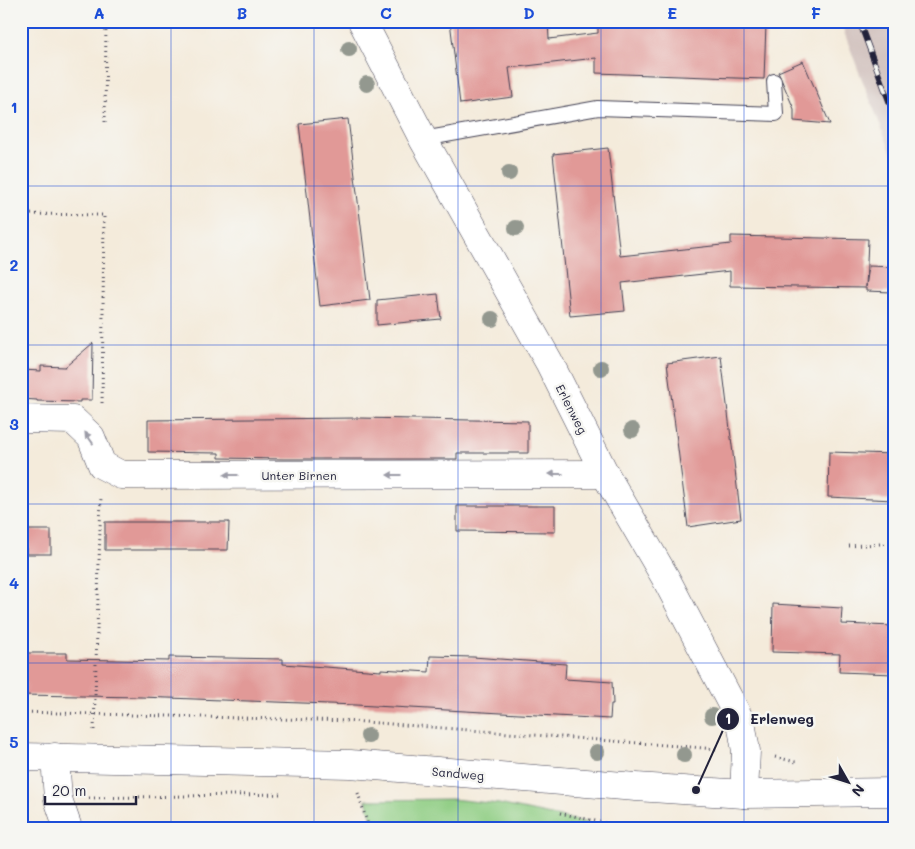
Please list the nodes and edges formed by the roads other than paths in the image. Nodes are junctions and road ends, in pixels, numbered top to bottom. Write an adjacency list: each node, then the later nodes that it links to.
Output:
1 (362, 21): 3 (street, Erlenweg)
2 (774, 81): 3 (lane)
3 (423, 139): 5 (street, Erlenweg)
4 (21, 419): 5 (street, Unter Birnen, one-way to 4)
5 (605, 474): 9 (street, Erlenweg)
6 (21, 757): 7 (street, Sandweg)
7 (55, 758): 9 (street, Sandweg); 10 (street)
8 (894, 792): 9 (street, Sandweg)
9 (744, 794)
10 (68, 828)

